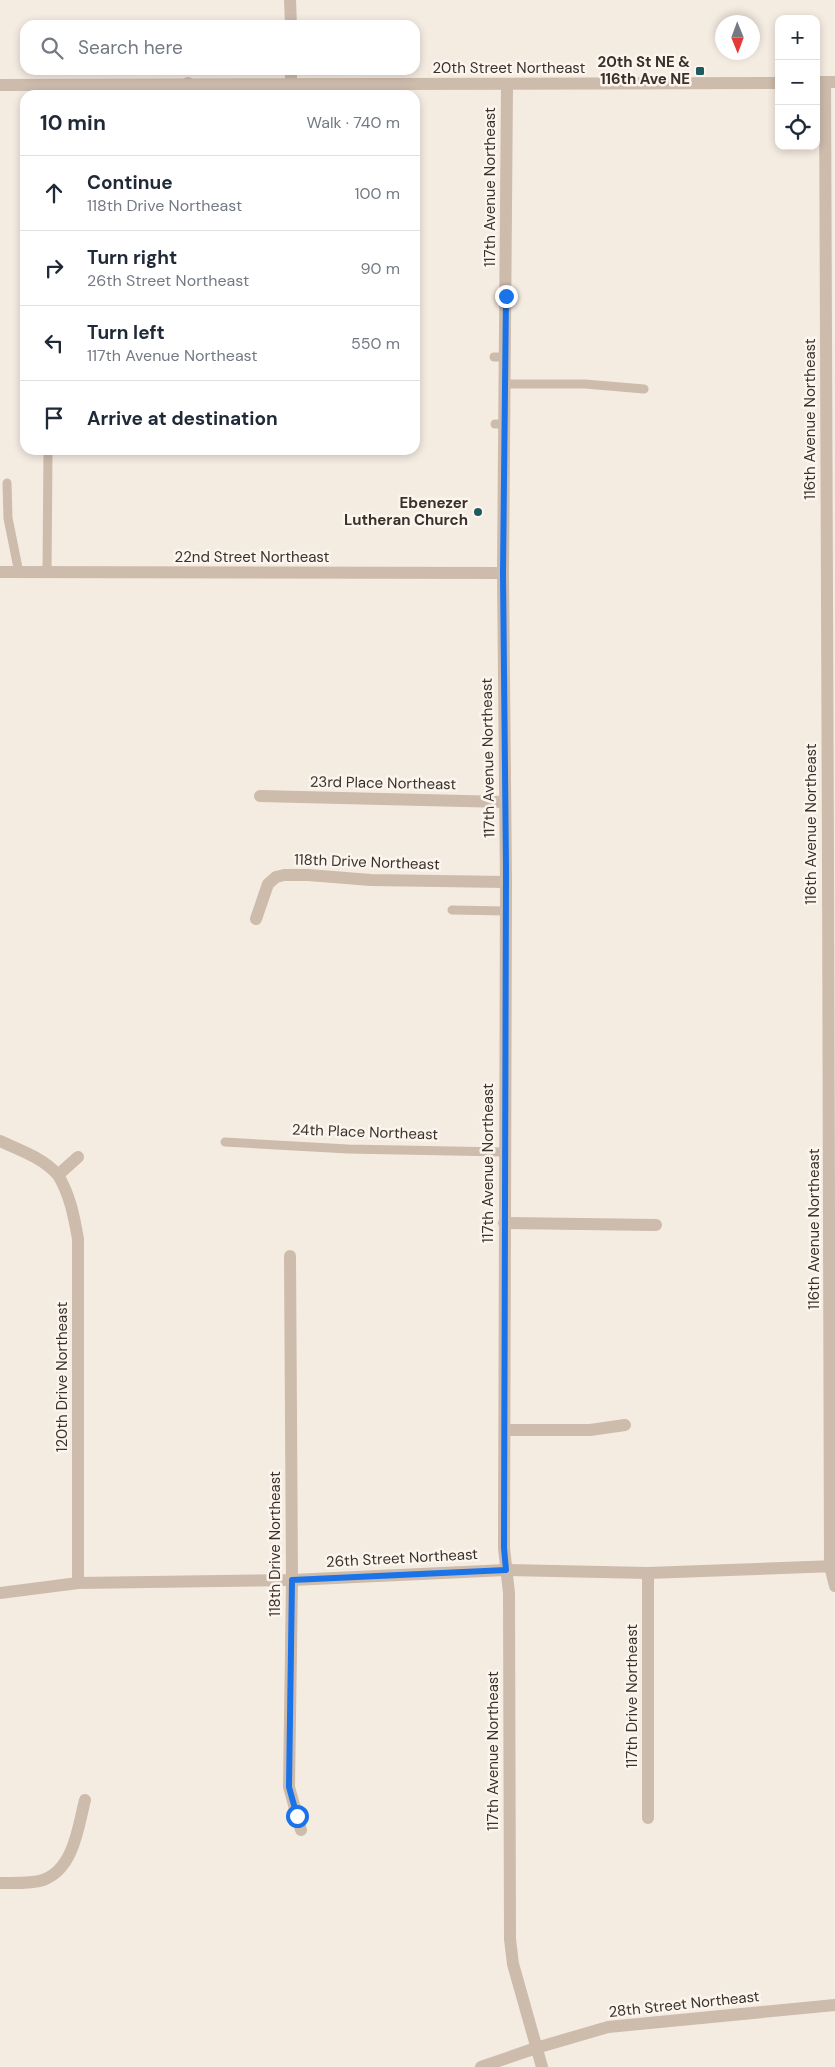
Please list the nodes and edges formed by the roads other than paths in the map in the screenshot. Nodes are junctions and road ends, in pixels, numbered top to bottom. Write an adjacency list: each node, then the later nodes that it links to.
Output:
1 (290, 0): 2 (street)
2 (290, 20)
3 (291, 75): 6 (street)
4 (825, 82): 11 (street, 116th Avenue Northeast)
5 (775, 83): 7 (street, 20th Street Northeast)
6 (291, 84): 9 (street, 20th Street Northeast); 10 (street, 20th Street Northeast)
7 (507, 85): 10 (street, 20th Street Northeast); 12 (street, 117th Avenue Northeast)
8 (0, 86): 9 (street, 20th Street Northeast)
9 (188, 89)
10 (350, 90)
11 (830, 275): 20 (street, 116th Avenue Northeast)
12 (502, 387): 13 (lane); 19 (street, 117th Avenue Northeast)
13 (644, 389)
14 (48, 455): 18 (lane)
15 (7, 484): 17 (lane)
16 (0, 572): 17 (street, 22nd Street Northeast)
17 (19, 573): 18 (street, 22nd Street Northeast)
18 (47, 573): 19 (street, 22nd Street Northeast)
19 (503, 573): 22 (street, 117th Avenue Northeast)
20 (831, 665): 32 (street, 116th Avenue Northeast)
21 (260, 796): 22 (street, 23rd Place Northeast)
22 (505, 802): 23 (street, 117th Avenue Northeast)
23 (506, 882): 25 (street, 117th Avenue Northeast); 26 (street, 118th Drive Northeast)
24 (452, 910): 25 (lane)
25 (506, 911): 29 (street, 117th Avenue Northeast)
26 (256, 919)
27 (0, 1142): 31 (street)
28 (225, 1142): 29 (lane, 24th Place Northeast)
29 (503, 1152): 33 (street, 117th Avenue Northeast)
30 (78, 1157): 31 (street)
31 (58, 1174): 42 (street, 120th Drive Northeast)
32 (833, 1174): 38 (street, 116th Avenue Northeast)
33 (504, 1223): 34 (street); 37 (street, 117th Avenue Northeast)
34 (656, 1225)
35 (290, 1256): 41 (street, 118th Drive Northeast)
36 (625, 1425): 37 (street)
37 (505, 1430): 39 (street, 117th Avenue Northeast)
38 (833, 1566): 40 (street, 26th Street Northeast); 43 (street, 116th Avenue Northeast)
39 (506, 1570): 40 (street, 26th Street Northeast); 41 (street, 26th Street Northeast); 50 (street, 117th Avenue Northeast)
40 (648, 1573): 46 (street, 117th Drive Northeast)
41 (292, 1580): 42 (street, 26th Street Northeast); 47 (street, 118th Drive Northeast)
42 (78, 1583): 44 (street, 26th Street Northeast)
43 (835, 1586)
44 (0, 1593)
45 (85, 1800): 48 (street)
46 (648, 1818)
47 (301, 1830)
48 (0, 1883)
49 (835, 2005): 50 (street, 28th Street Northeast)
50 (536, 2048): 51 (street, 28th Street Northeast); 52 (street, 117th Avenue Northeast)
51 (481, 2067)
52 (542, 2067)

